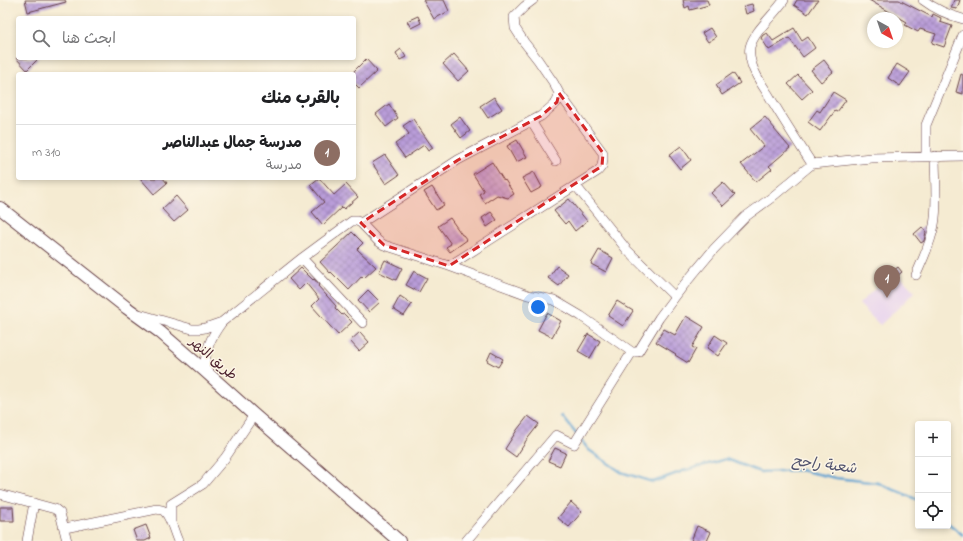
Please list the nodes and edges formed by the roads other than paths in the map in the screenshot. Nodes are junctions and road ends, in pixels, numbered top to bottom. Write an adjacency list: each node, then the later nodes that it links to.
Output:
1 (533, 0): 6 (street)
2 (784, 0): 11 (street)
3 (923, 0): 4 (street)
4 (963, 19)
5 (963, 35): 8 (street)
6 (559, 93): 7 (street); 12 (street)
7 (531, 121): 10 (street); 14 (street)
8 (931, 156): 9 (street); 11 (street); 17 (street)
9 (963, 156)
10 (556, 161)
11 (812, 164): 22 (street)
12 (576, 186): 16 (street); 18 (street)
13 (0, 208): 19 (main road, طريق النهر)
14 (361, 224): 15 (street); 16 (street)
15 (302, 258): 20 (street); 21 (street)
16 (449, 266): 22 (street)
17 (916, 275)
18 (672, 294)
19 (132, 312): 20 (street); 23 (main road, طريق النهر)
20 (222, 322): 23 (street)
21 (363, 323)
22 (632, 352): 33 (street)
23 (204, 370): 24 (main road, طريق النهر)
24 (254, 415): 27 (street); 32 (main road, طريق النهر)
25 (0, 494): 26 (street)
26 (34, 503): 28 (street); 29 (street)
27 (171, 523): 28 (street); 31 (street)
28 (65, 528): 30 (street)
29 (27, 541)
30 (67, 541)
31 (178, 541)
32 (399, 541)
33 (466, 541)

